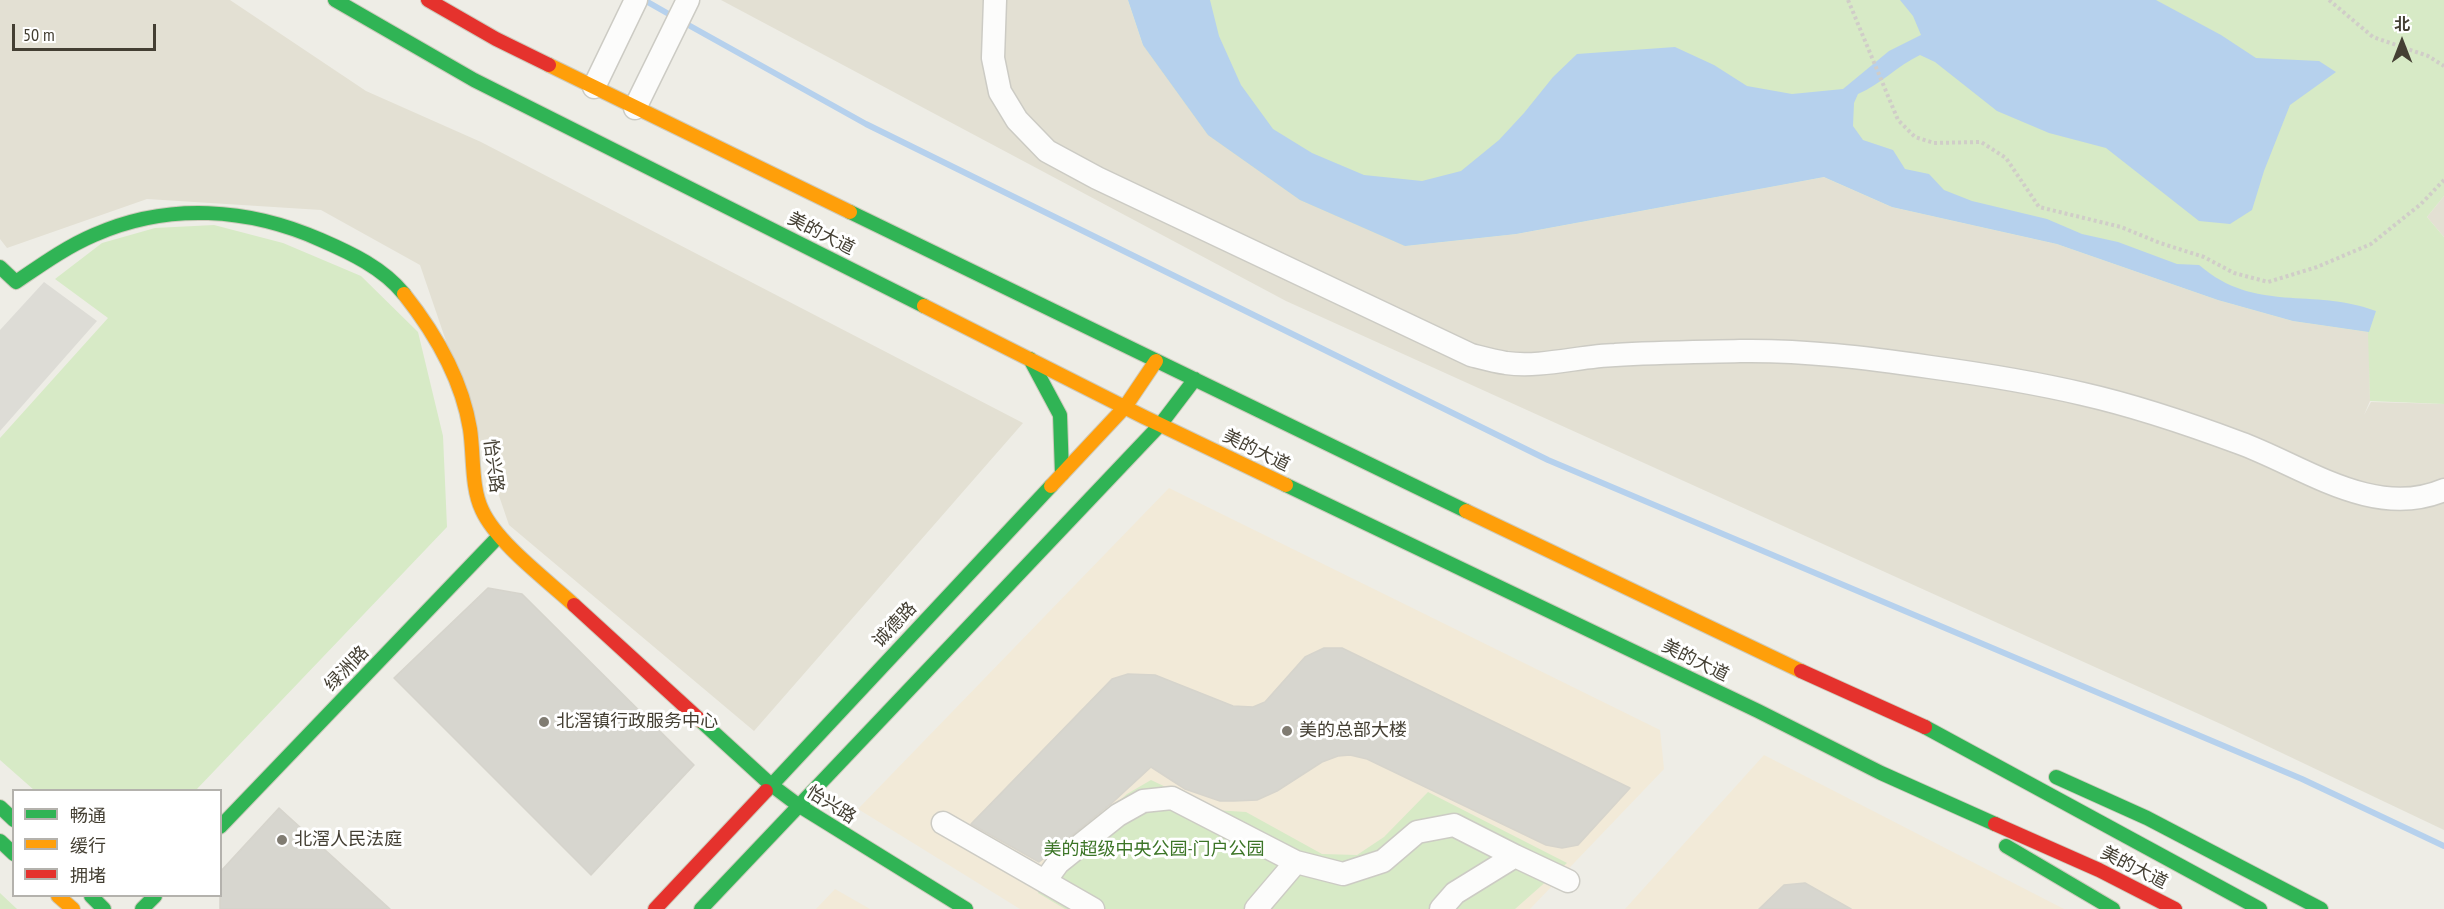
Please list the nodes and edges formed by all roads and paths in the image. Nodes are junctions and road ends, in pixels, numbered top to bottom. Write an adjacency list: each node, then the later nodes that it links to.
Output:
1 (335, 0): 13 (main road, 美的大道)
2 (428, 0): 9 (main road, 美的大道)
3 (636, 0): 9 (street)
4 (688, 0): 10 (street)
5 (996, 0): 19 (street)
6 (1848, 0): 11 (path)
7 (2329, 0): 8 (path)
8 (2444, 66)
9 (594, 87): 10 (main road, 美的大道)
10 (635, 108): 14 (main road, 美的大道)
11 (2444, 180)
12 (0, 267): 20 (main road, 怡兴路)
13 (1030, 359): 16 (main road, 美的大道); 18 (main road)
14 (1156, 361): 15 (main road, 美的大道); 16 (main road, 诚德路)
15 (1195, 379): 17 (main road); 21 (main road, 美的大道)
16 (1125, 407): 17 (main road, 美的大道); 18 (main road, 诚德路)
17 (1160, 425): 24 (main road, 美的大道); 26 (main road)
18 (1062, 474): 25 (main road, 诚德路)
19 (2444, 490)
20 (500, 536): 25 (main road, 怡兴路); 30 (main road, 绿洲路)
21 (1910, 719): 22 (main road); 51 (main road, 美的大道)
22 (2019, 762)
23 (2041, 770): 52 (main road)
24 (1881, 773): 49 (main road); 50 (main road, 美的大道)
25 (770, 784): 26 (main road, 怡兴路); 43 (main road, 诚德路)
26 (798, 806): 44 (main road); 45 (main road, 怡兴路)
27 (0, 807): 28 (main road)
28 (12, 818)
29 (943, 823): 35 (street)
30 (222, 825)
31 (0, 841): 32 (main road)
32 (12, 852)
33 (1515, 856): 34 (street); 36 (street); 48 (street)
34 (1296, 862): 35 (street); 47 (street)
35 (1045, 881): 46 (street)
36 (1568, 881)
37 (59, 897): 40 (main road)
38 (92, 897): 41 (main road)
39 (154, 897): 42 (main road)
40 (73, 909)
41 (105, 909)
42 (142, 909)
43 (655, 909)
44 (702, 909)
45 (966, 909)
46 (1093, 909)
47 (1256, 909)
48 (1441, 909)
49 (2113, 909)
50 (2175, 909)
51 (2260, 909)
52 (2321, 909)

